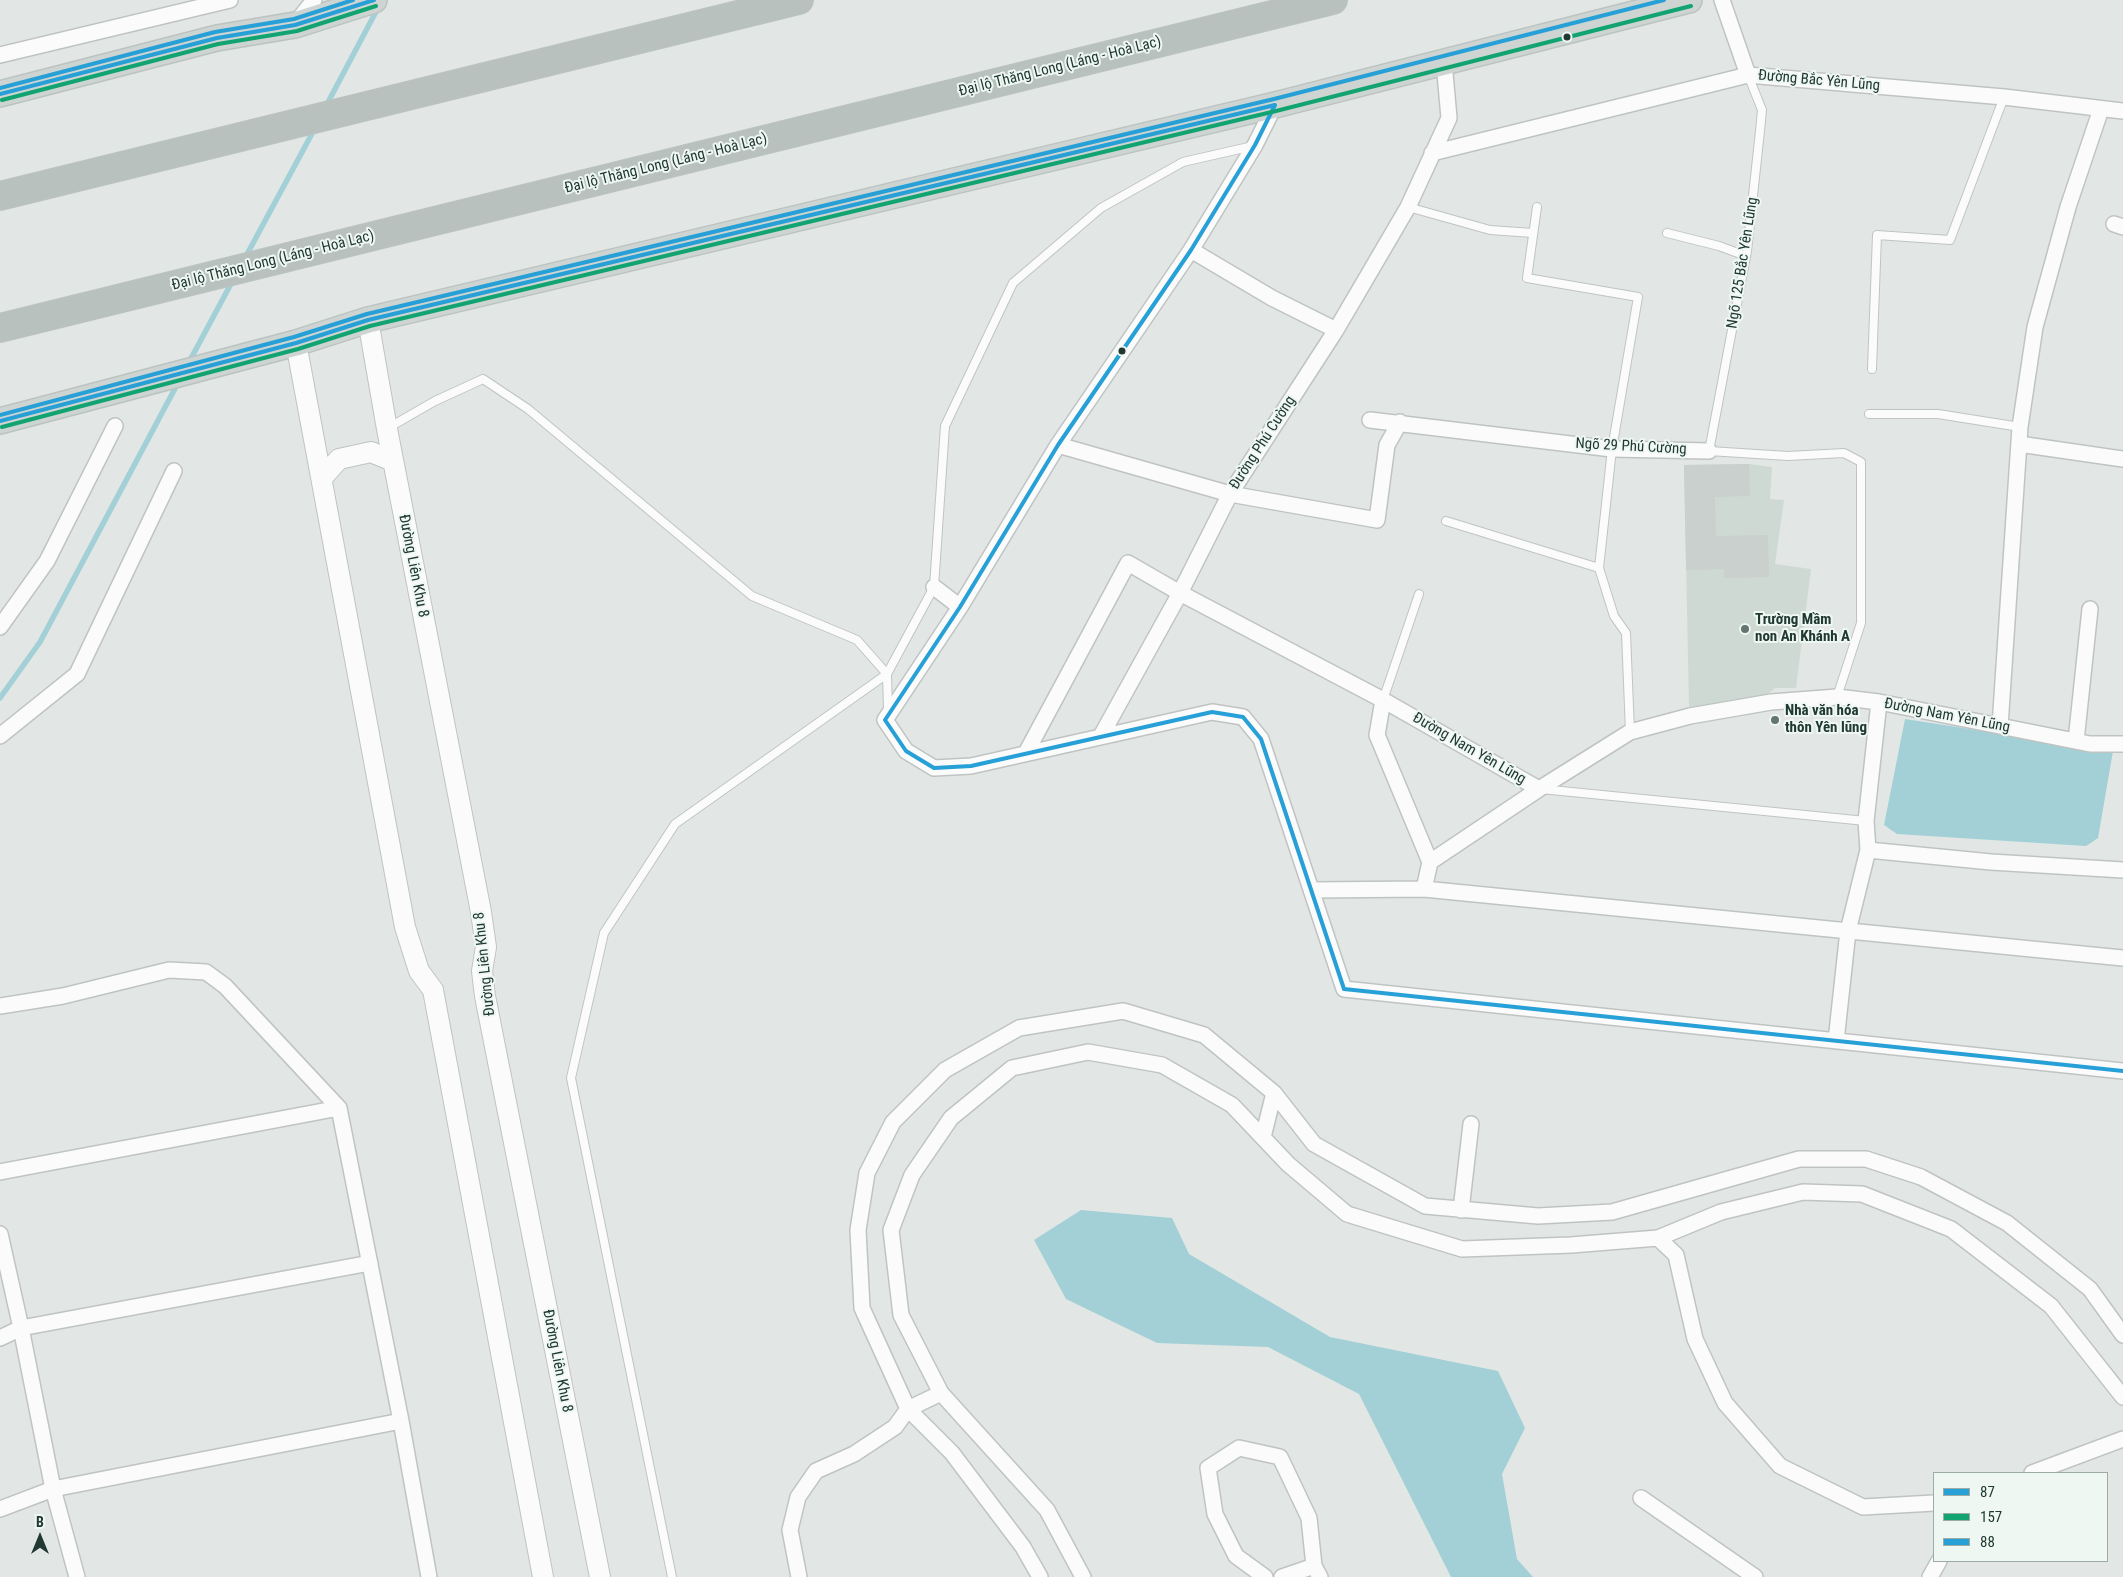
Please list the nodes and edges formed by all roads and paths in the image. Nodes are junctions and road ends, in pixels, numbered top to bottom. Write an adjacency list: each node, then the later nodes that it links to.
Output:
1 (230, 0): 9 (street)
2 (314, 0): 8 (street)
3 (799, 0): 19 (highway)
4 (1333, 0): 27 (highway, Đại lộ Thăng Long (Láng - Hoà Lạc))
5 (1689, 0): 10 (main road)
6 (1722, 0): 11 (street)
7 (365, 2): 8 (main road)
8 (294, 25): 12 (main road)
9 (0, 55)
10 (1444, 62): 14 (main road); 18 (street, Đường Phú Cường)
11 (1748, 75): 13 (street, Đường Bắc Yên Lũng); 18 (street, Đường Bắc Yên Lũng); 25 (lane, Ngõ 125 Bắc Yên Lũng)
12 (0, 94)
13 (2004, 97): 15 (street, Đường Bắc Yên Lũng); 30 (lane)
14 (1276, 105): 17 (street); 26 (main road)
15 (2101, 109): 16 (street, Đường Bắc Yên Lũng); 36 (street)
16 (2123, 111)
17 (1255, 145): 24 (street); 49 (lane)
18 (1432, 153): 20 (street, Đường Phú Cường)
19 (0, 196)
20 (1408, 207): 22 (lane); 28 (street, Đường Phú Cường)
21 (1537, 207): 22 (lane)
22 (1533, 233): 40 (lane)
23 (1667, 233): 25 (lane)
24 (1191, 250): 28 (street); 39 (street)
25 (1746, 256): 41 (lane, Ngõ 125 Bắc Yên Lũng)
26 (368, 320): 29 (main road); 37 (street, Đường Liên Khu 8)
27 (0, 328)
28 (1336, 330): 46 (street, Đường Phú Cường)
29 (296, 343): 33 (main road); 45 (street)
30 (1872, 368)
31 (1869, 414): 36 (lane)
32 (1370, 420): 34 (street, Ngõ 29 Phú Cường)
33 (0, 421)
34 (1400, 422): 40 (street, Ngõ 29 Phú Cường); 46 (street)
35 (115, 426): 54 (street)
36 (2020, 427): 38 (street)
37 (387, 429): 43 (street, Đường Liên Khu 8); 55 (lane)
38 (2019, 444): 42 (street); 60 (street)
39 (1058, 445): 46 (street); 52 (street)
40 (1612, 449): 41 (street, Ngõ 29 Phú Cường); 48 (lane)
41 (1709, 451): 56 (lane, Ngõ 29 Phú Cường)
42 (2123, 459)
43 (393, 461): 45 (street); 106 (street, Đường Liên Khu 8)
44 (174, 471): 62 (street)
45 (322, 478): 105 (street)
46 (1230, 494): 50 (street, Đường Phú Cường)
47 (1446, 521): 48 (lane)
48 (1599, 568): 61 (lane)
49 (934, 587): 52 (street); 55 (lane)
50 (1180, 593): 57 (street, Đường Nam Yên Lũng); 63 (street, Đường Phú Cường); 66 (street, Đường Nam Yên Lũng)
51 (1419, 594): 57 (lane)
52 (960, 607): 59 (street)
53 (2090, 609): 64 (street)
54 (0, 627)
55 (887, 674): 59 (lane); 107 (lane)
56 (1837, 697): 58 (street, Đường Nam Yên Lũng); 61 (street, Đường Nam Yên Lũng)
57 (1383, 700): 67 (street, Đường Nam Yên Lũng); 70 (street)
58 (1879, 702): 60 (street, Đường Nam Yên Lũng); 68 (street)
59 (885, 720): 66 (street)
60 (2000, 726): 64 (street, Đường Nam Yên Lũng)
61 (1630, 732): 67 (street, Đường Nam Yên Lũng)
62 (0, 736)
63 (1100, 736): 66 (street); 73 (street)
64 (2076, 742): 65 (street, Đường Nam Yên Lũng)
65 (2123, 744)
66 (1026, 753)
67 (1539, 789): 68 (lane); 70 (street)
68 (1866, 820): 69 (street)
69 (1868, 850): 71 (street); 74 (street)
70 (1430, 862): 72 (street)
71 (2123, 870)
72 (1424, 889): 73 (street); 74 (street)
73 (1311, 890): 77 (street)
74 (1848, 931): 75 (street); 77 (street)
75 (2123, 958)
76 (0, 1006): 80 (street)
77 (1836, 1041): 78 (street)
78 (2123, 1071)
79 (1274, 1093): 82 (street); 84 (street); 93 (street)
80 (339, 1108): 83 (street); 87 (street)
81 (1471, 1124): 84 (street)
82 (1262, 1137): 86 (street); 91 (street)
83 (0, 1172)
84 (1461, 1210): 89 (street)
85 (0, 1234): 88 (street)
86 (1658, 1238): 92 (street); 99 (street)
87 (370, 1263): 88 (street); 94 (street)
88 (21, 1328): 90 (street); 97 (street)
89 (2123, 1335)
90 (0, 1338)
91 (942, 1393): 93 (street); 110 (street)
92 (2123, 1397)
93 (908, 1409): 108 (street); 109 (street)
94 (401, 1421): 97 (street); 104 (street)
95 (2123, 1439): 96 (street)
96 (2035, 1472)
97 (53, 1489): 100 (street); 103 (street)
98 (1641, 1498): 113 (street)
99 (1933, 1503)
100 (0, 1509)
101 (1938, 1562): 114 (street)
102 (1317, 1572): 111 (street); 112 (street)
103 (77, 1577)
104 (429, 1577)
105 (544, 1577)
106 (600, 1577)
107 (672, 1577)
108 (799, 1577)
109 (1040, 1577)
110 (1083, 1577)
111 (1265, 1577)
112 (1282, 1577)
113 (1755, 1577)
114 (1930, 1577)

